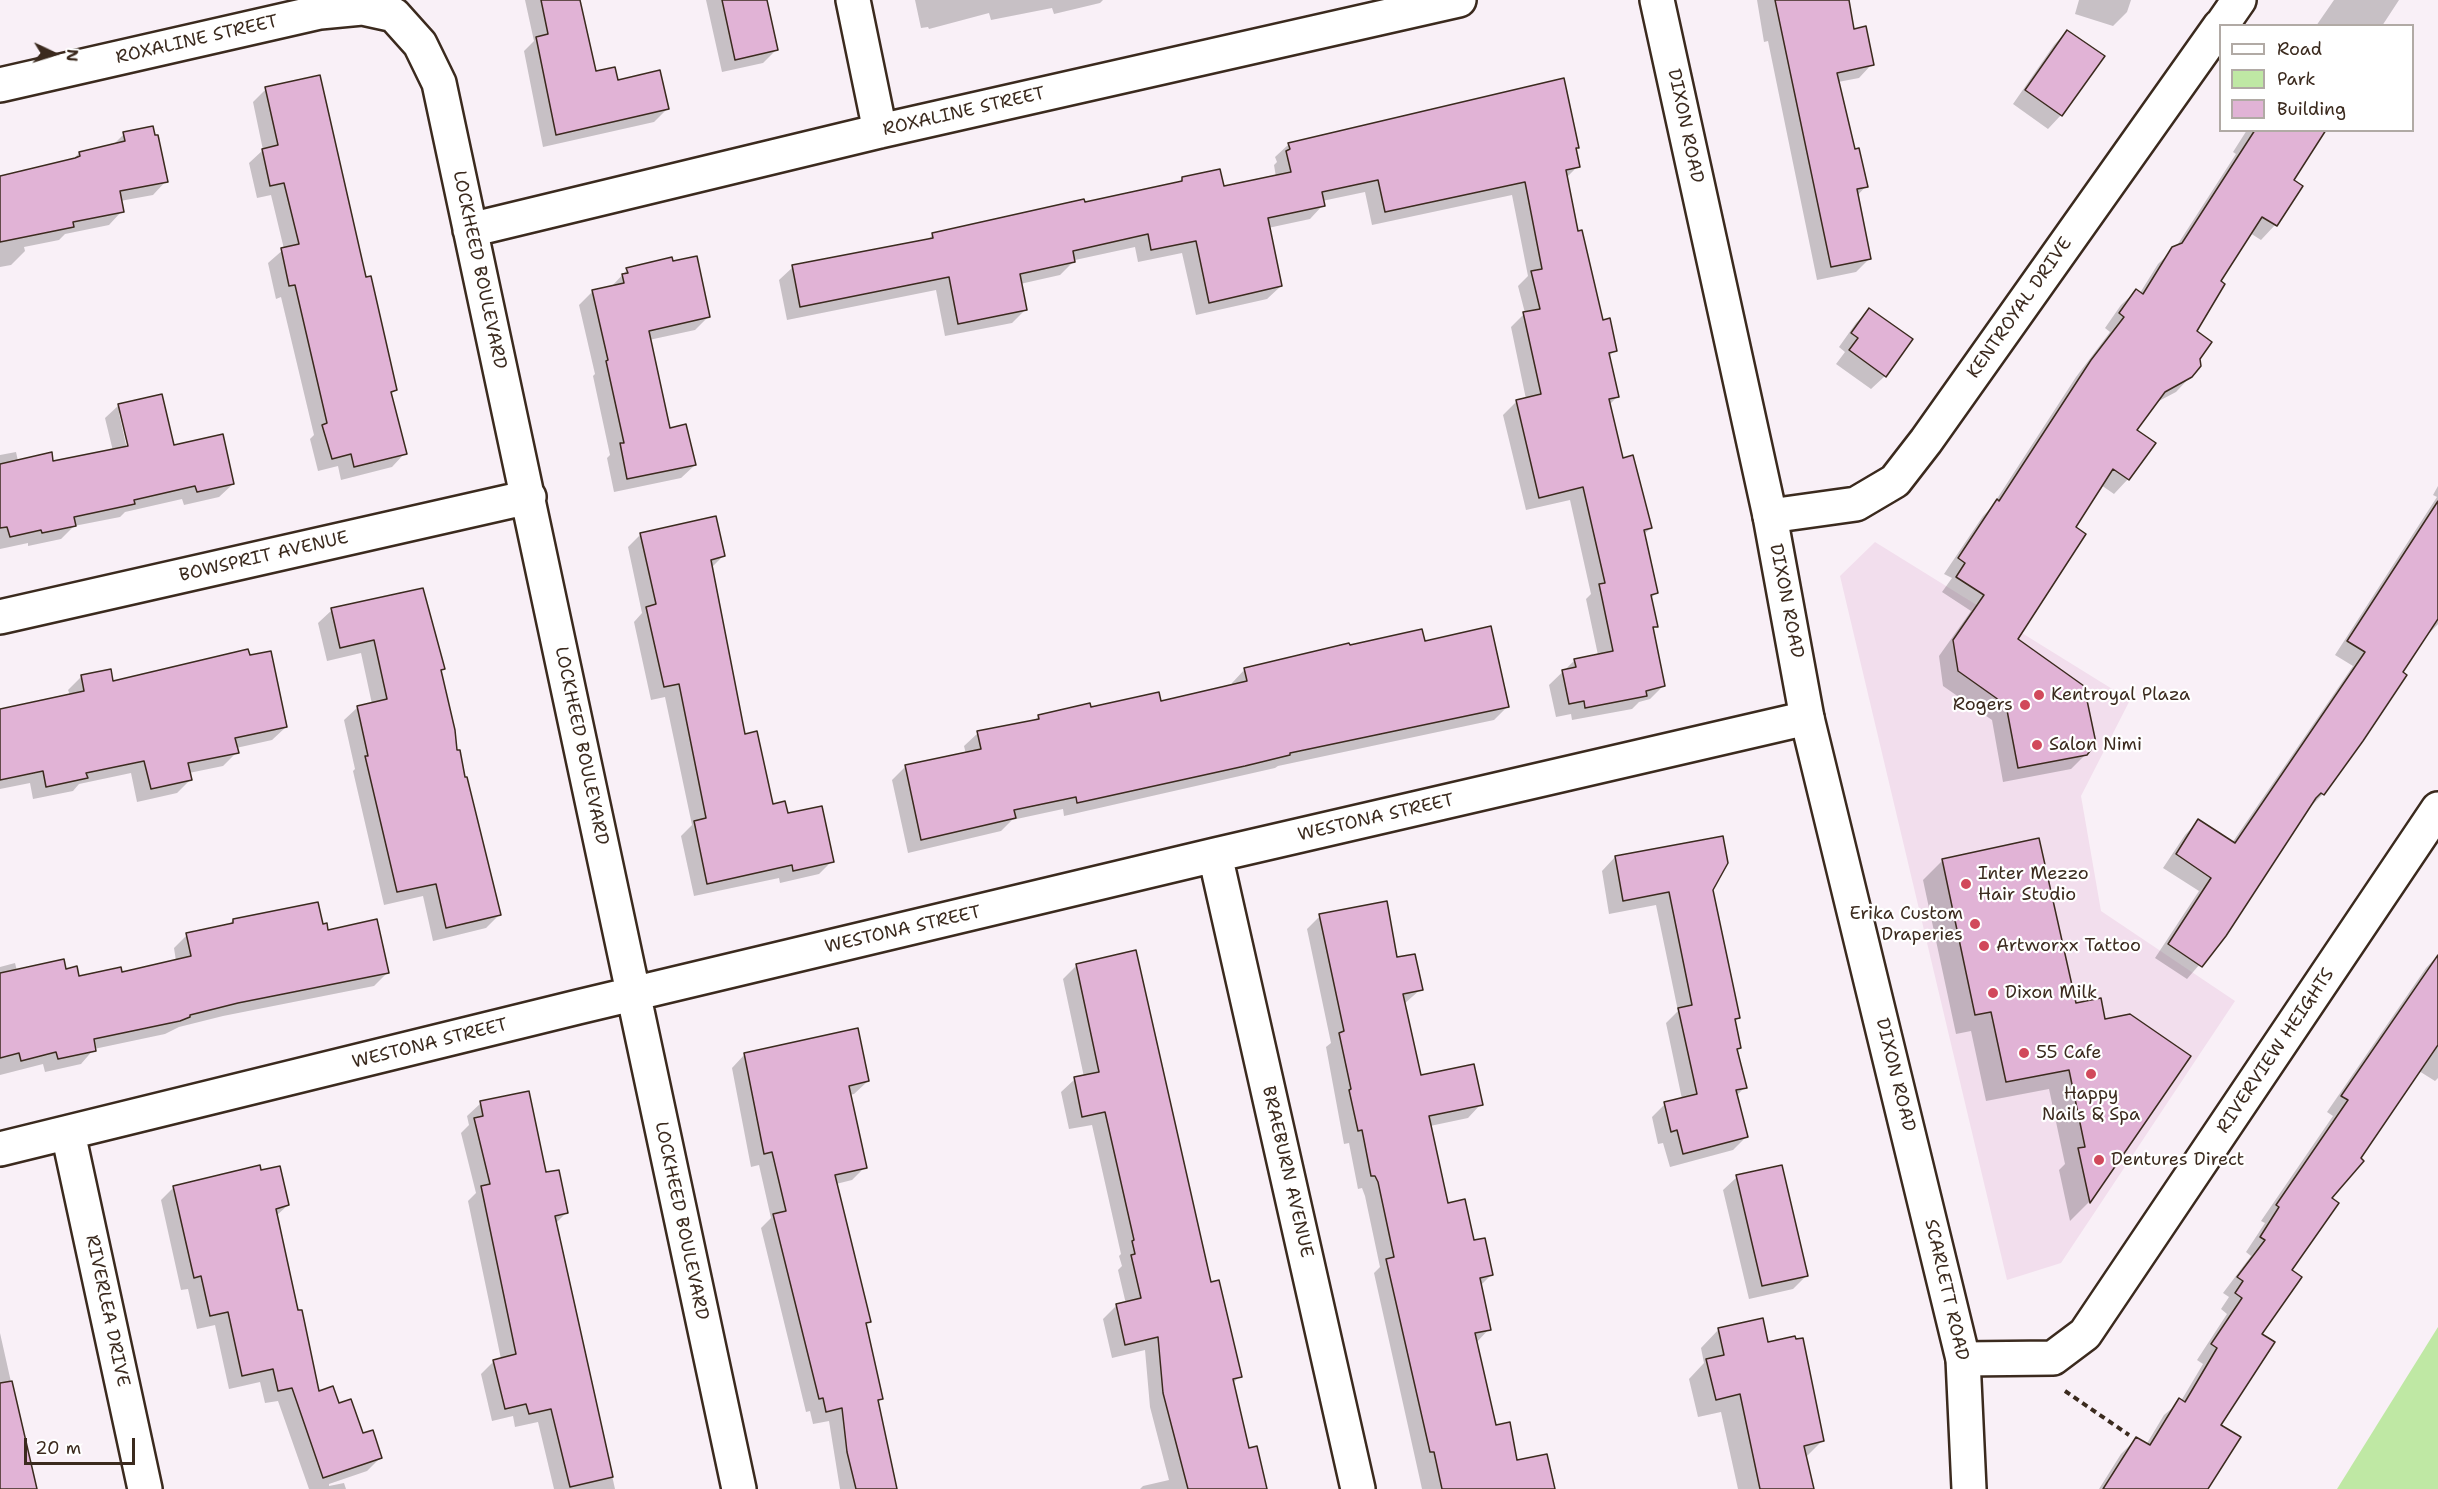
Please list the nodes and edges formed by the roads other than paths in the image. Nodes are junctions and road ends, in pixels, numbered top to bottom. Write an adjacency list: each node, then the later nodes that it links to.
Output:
1 (853, 0): 9 (street)
2 (1459, 0): 9 (street, ROXALINE STREET)
3 (1658, 0): 12 (street, DIXON ROAD)
4 (2239, 0): 6 (street, KENTROYAL DRIVE)
5 (394, 15): 8 (street, ROXALINE STREET); 10 (street, LOCKHEED BOULEVARD)
6 (2222, 24)
7 (2219, 29): 12 (street, KENTROYAL DRIVE)
8 (0, 85)
9 (880, 131): 10 (street, ROXALINE STREET)
10 (470, 230): 11 (street, LOCKHEED BOULEVARD)
11 (529, 497): 13 (street, BOWSPRIT AVENUE); 17 (street, LOCKHEED BOULEVARD)
12 (1770, 516): 14 (street, DIXON ROAD)
13 (0, 617)
14 (1808, 718): 16 (street, WESTONA STREET); 20 (street, DIXON ROAD)
15 (2438, 809): 21 (street, RIVERVIEW HEIGHTS)
16 (1215, 855): 17 (street, WESTONA STREET); 24 (street, BRAEBURN AVENUE)
17 (633, 994): 18 (street, WESTONA STREET); 23 (street, LOCKHEED BOULEVARD)
18 (68, 1133): 19 (street, WESTONA STREET); 22 (street, RIVERLEA DRIVE)
19 (0, 1149)
20 (1926, 1200): 21 (street, SCARLETT ROAD)
21 (1963, 1359): 25 (street, SCARLETT ROAD)
22 (145, 1489)
23 (739, 1489)
24 (1358, 1489)
25 (1969, 1489)

